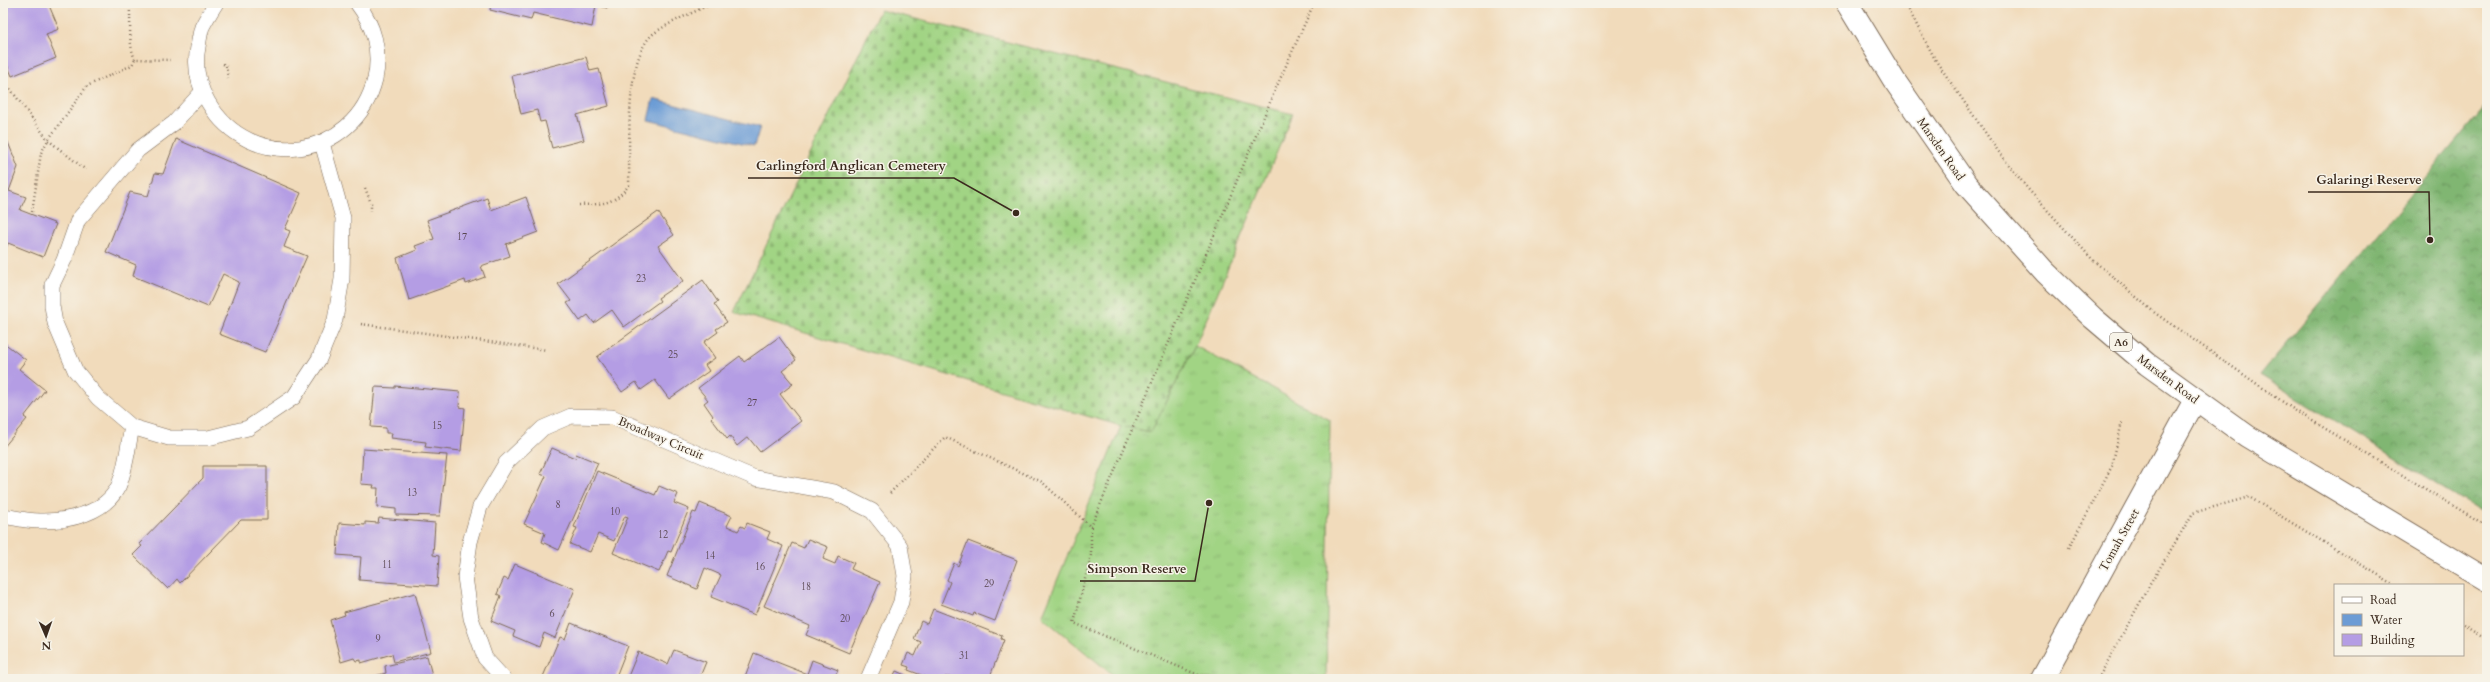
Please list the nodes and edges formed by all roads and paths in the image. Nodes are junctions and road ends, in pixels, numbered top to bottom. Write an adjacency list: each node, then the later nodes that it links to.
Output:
1 (129, 3): 8 (path)
2 (216, 3): 11 (lane)
3 (357, 3): 13 (lane)
4 (713, 3): 15 (path)
5 (1314, 3): 25 (path)
6 (1847, 3): 19 (main road, Marsden Road / A6)
7 (1905, 3): 24 (path)
8 (135, 59)
9 (132, 65): 12 (path)
10 (3, 79): 12 (path)
11 (202, 92): 13 (lane); 14 (lane)
12 (48, 140): 14 (path); 16 (path)
13 (322, 143): 17 (lane)
14 (106, 187): 21 (lane)
15 (579, 205)
16 (32, 212)
17 (335, 320): 18 (path); 21 (lane)
18 (547, 350)
19 (2195, 400): 27 (main road, Marsden Road / A6); 34 (main road, Tomah Street)
20 (2122, 422): 26 (path)
21 (132, 427): 23 (lane)
22 (872, 511): 25 (path); 31 (lane, Broadway Circuit); 32 (lane, Broadway Circuit)
23 (3, 516)
24 (2487, 526)
25 (1091, 527): 33 (path)
26 (2069, 548)
27 (2487, 580)
28 (2393, 584): 35 (path)
29 (2464, 626): 30 (path)
30 (2487, 640)
31 (504, 679)
32 (868, 679)
33 (1208, 679)
34 (2042, 679)
35 (2098, 679)

